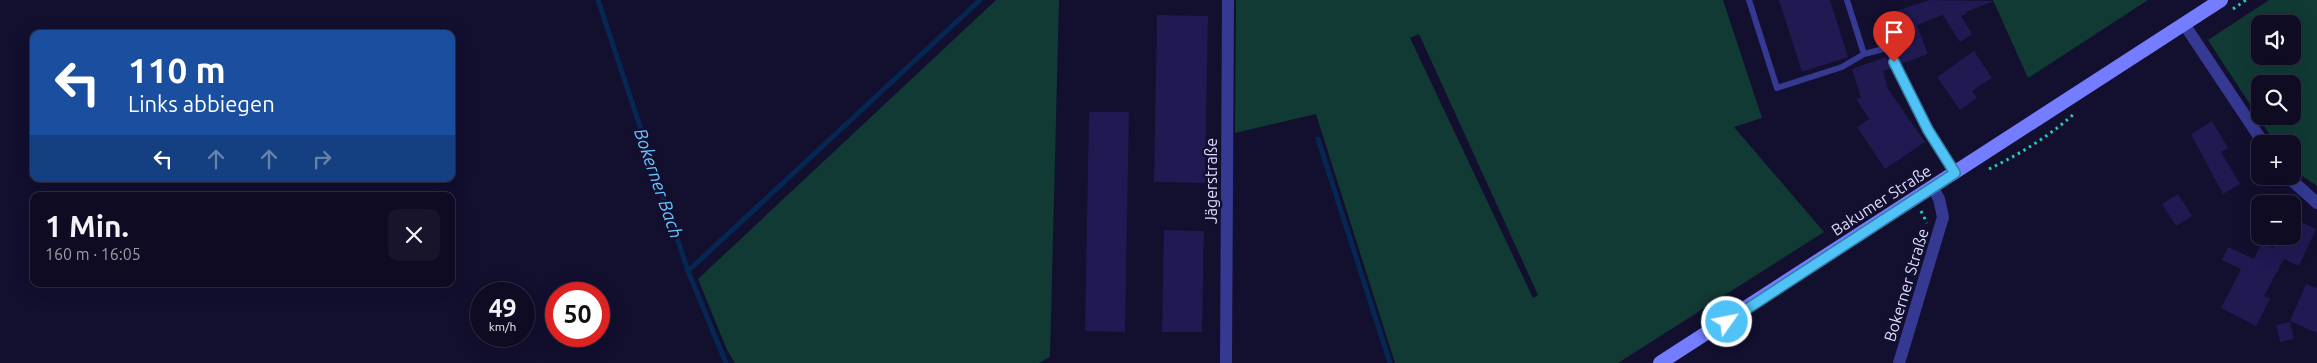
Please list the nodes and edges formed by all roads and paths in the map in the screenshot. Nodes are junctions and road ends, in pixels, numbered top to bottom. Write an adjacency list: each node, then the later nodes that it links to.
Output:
1 (1228, 0): 12 (street, Jägerstraße)
2 (1749, 0): 6 (lane)
3 (1847, 0): 6 (lane)
4 (2222, 0): 5 (main road, Bakumer Straße)
5 (2184, 24): 7 (street); 8 (main road, Bakumer Straße)
6 (1864, 54): 8 (lane)
7 (2258, 135)
8 (1955, 173): 10 (main road, Bakumer Straße)
9 (2297, 185): 11 (street)
10 (1933, 188): 13 (main road, Bakumer Straße); 14 (street, Bokerner Straße)
11 (2317, 204)
12 (1226, 363)
13 (1660, 363)
14 (1899, 363)

